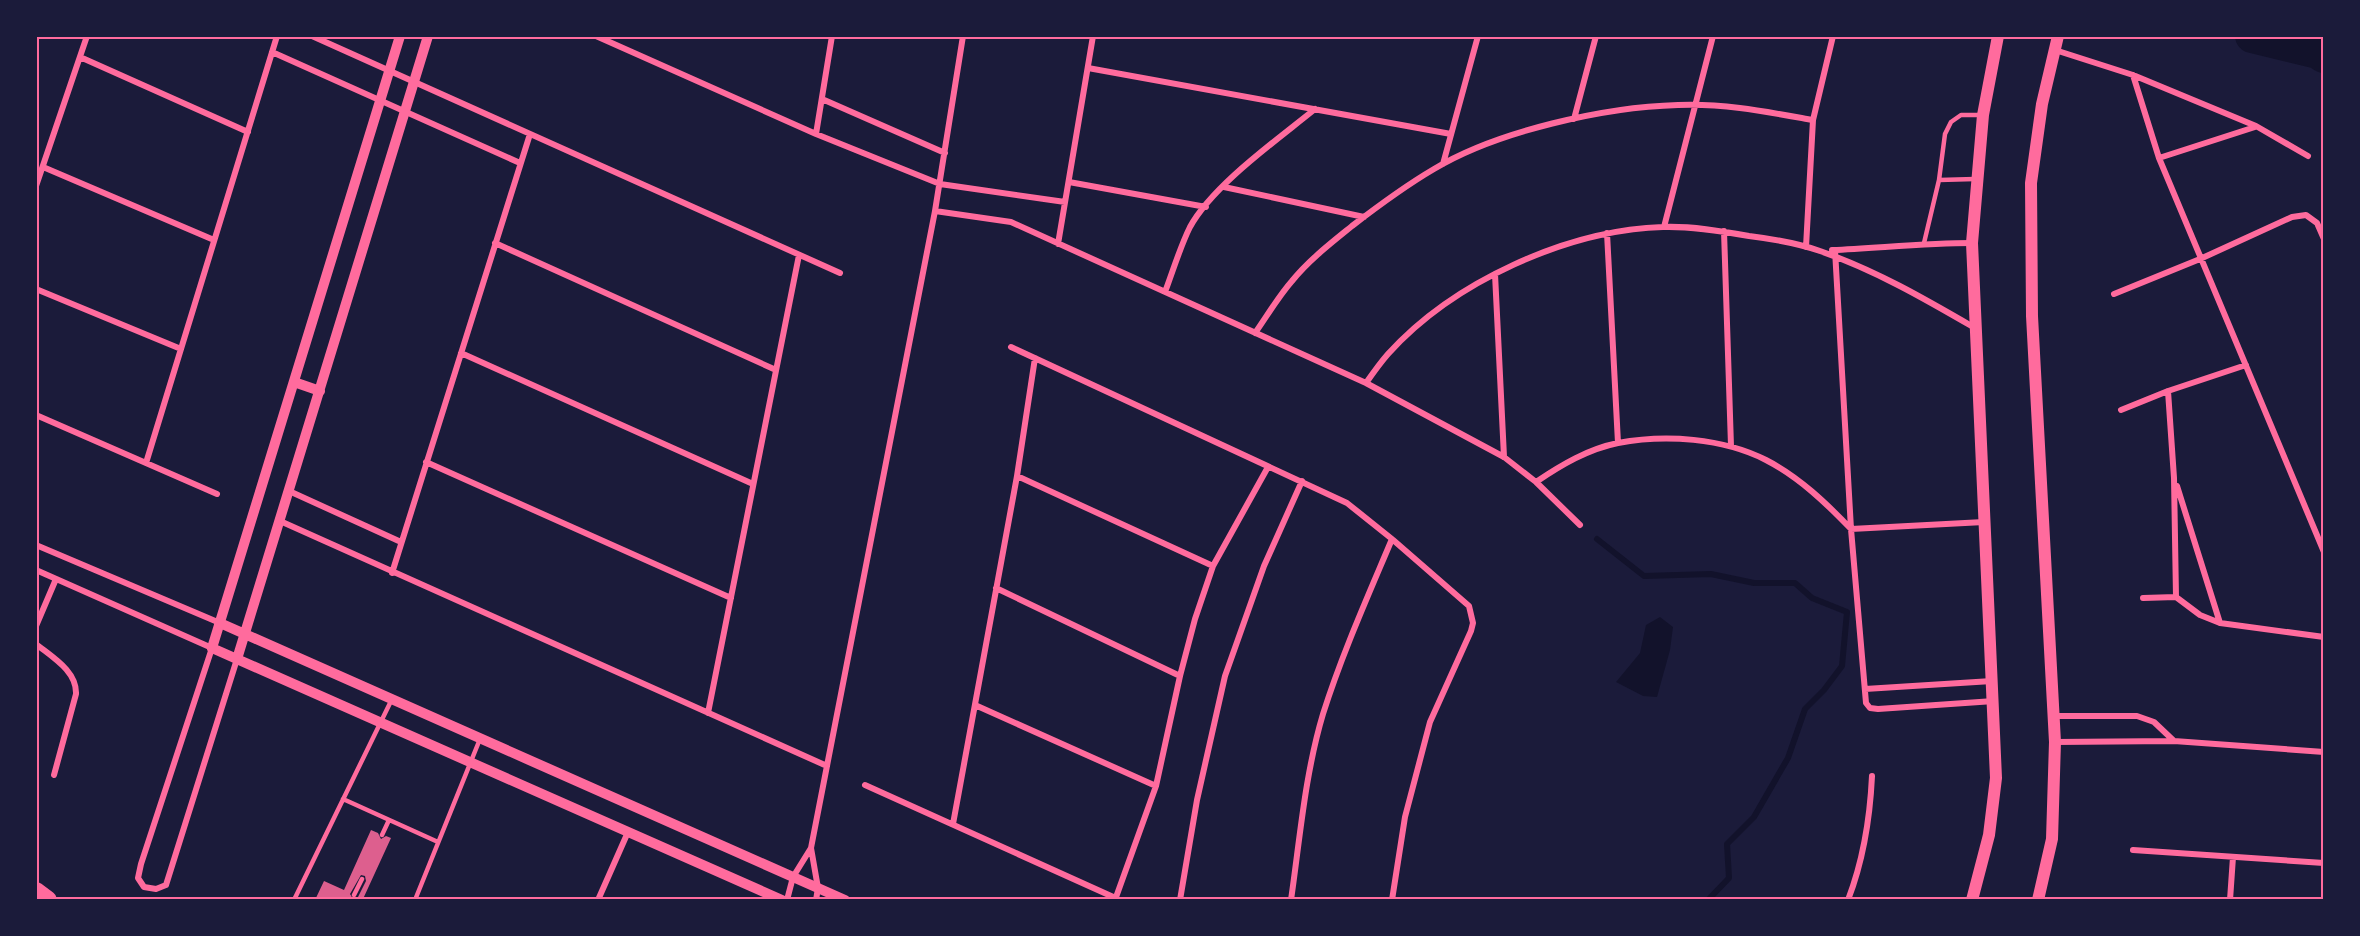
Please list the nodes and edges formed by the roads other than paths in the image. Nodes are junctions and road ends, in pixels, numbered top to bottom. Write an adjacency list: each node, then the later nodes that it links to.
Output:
1 (87, 36): 18 (street)
2 (277, 36): 17 (street)
3 (312, 36): 20 (street)
4 (400, 36): 20 (street)
5 (428, 36): 22 (street)
6 (596, 36): 34 (street)
7 (832, 36): 23 (street)
8 (963, 36): 36 (street)
9 (1093, 36): 19 (street)
10 (1478, 36): 35 (street)
11 (1596, 36): 29 (street)
12 (1713, 36): 25 (street)
13 (1833, 36): 30 (street)
14 (1998, 36): 28 (main road)
15 (2058, 36): 16 (main road)
16 (2055, 50): 21 (street); 128 (main road)
17 (272, 52): 24 (street); 32 (street)
18 (80, 57): 32 (street); 41 (street)
19 (1088, 68): 26 (street); 44 (street)
20 (389, 70): 22 (street); 24 (street)
21 (2133, 75): 31 (street); 38 (street)
22 (415, 82): 27 (street); 33 (street)
23 (822, 99): 34 (street); 36 (street)
24 (380, 100): 27 (street); 78 (street)
25 (1695, 105): 29 (street); 30 (street); 52 (street)
26 (1315, 109): 35 (street); 47 (street)
27 (406, 112): 39 (street); 80 (street)
28 (1983, 115): 42 (main road); 43 (lane)
29 (1574, 119): 40 (street)
30 (1813, 120): 61 (street)
31 (2256, 126): 37 (street); 38 (street)
32 (248, 132): 56 (street)
33 (530, 134): 39 (street); 63 (street)
34 (816, 134): 45 (street)
35 (1451, 134): 40 (street)
36 (945, 153): 45 (street)
37 (2308, 156)
38 (2159, 158): 64 (street)
39 (520, 163): 57 (street)
40 (1443, 164): 51 (street)
41 (43, 167): 46 (street); 56 (street)
42 (1977, 179): 43 (lane); 59 (main road)
43 (1939, 180): 58 (lane)
44 (1068, 182): 48 (street); 49 (street)
45 (940, 184): 48 (street); 50 (street)
46 (36, 186)
47 (1224, 187): 49 (street); 51 (street)
48 (1065, 202): 60 (street)
49 (1206, 207): 68 (street)
50 (935, 211): 60 (street); 135 (street)
51 (1364, 217): 71 (street)
52 (1664, 227): 53 (street); 54 (street)
53 (1724, 231): 61 (street); 85 (street)
54 (1607, 233): 66 (street); 84 (street)
55 (2324, 239): 64 (street)
56 (214, 240): 73 (street)
57 (495, 243): 74 (street); 77 (street)
58 (1924, 243): 59 (street); 62 (street)
59 (1972, 243): 70 (main road)
60 (1058, 244): 68 (street)
61 (1806, 247): 62 (street)
62 (1834, 253): 70 (street); 100 (street)
63 (799, 255): 65 (street); 77 (street)
64 (2200, 259): 69 (street); 76 (street)
65 (840, 273)
66 (1495, 274): 79 (street); 86 (street)
67 (36, 289): 73 (street)
68 (1165, 292): 71 (street)
69 (2114, 294)
70 (1975, 328): 98 (main road)
71 (1255, 333): 79 (street)
72 (1011, 347): 75 (street)
73 (181, 349): 88 (street)
74 (461, 353): 87 (street); 94 (street)
75 (1035, 358): 89 (street); 90 (street)
76 (2246, 365): 81 (street); 104 (street)
77 (776, 370): 94 (street)
78 (294, 382): 80 (street); 113 (street)
79 (1366, 383): 86 (street)
80 (320, 391): 95 (street)
81 (2169, 391): 82 (street); 91 (street)
82 (2121, 410)
83 (36, 415): 88 (street)
84 (1618, 443): 85 (street); 93 (street)
85 (1731, 446): 100 (street)
86 (1504, 457): 93 (street)
87 (426, 462): 102 (street); 111 (street)
88 (146, 463): 96 (street)
89 (1268, 467): 92 (street); 105 (street)
90 (1017, 476): 105 (street); 109 (street)
91 (2174, 478): 110 (street); 114 (street)
92 (1302, 482): 101 (street); 166 (street)
93 (1536, 482): 99 (street)
94 (753, 484): 111 (street)
95 (289, 490): 97 (street); 102 (street)
96 (217, 494)
97 (280, 521): 107 (street); 116 (street)
98 (1984, 522): 100 (street); 122 (main road)
99 (1580, 525)
100 (1851, 529): 123 (street)
101 (1392, 538): 167 (street); 168 (street)
102 (401, 542): 107 (street)
103 (36, 545): 113 (street)
104 (2324, 552)
105 (1214, 566): 121 (street)
106 (36, 570): 108 (street)
107 (392, 573): 127 (street)
108 (56, 579): 115 (street); 119 (street)
109 (996, 588): 121 (street); 126 (street)
110 (2176, 597): 112 (street); 114 (street)
111 (731, 598): 127 (street)
112 (2143, 598)
113 (220, 623): 116 (street); 119 (street)
114 (2220, 623): 117 (street)
115 (36, 626)
116 (245, 634): 120 (street); 124 (street)
117 (2324, 637)
118 (36, 644): 136 (street)
119 (212, 648): 120 (street); 120 (street)
120 (237, 659): 129 (street)
121 (1180, 676): 139 (street)
122 (1992, 681): 123 (street); 125 (main road)
123 (1865, 689): 125 (street)
124 (393, 699): 129 (lane); 130 (street)
125 (1994, 701): 170 (main road)
126 (975, 705): 139 (street); 142 (street)
127 (708, 713): 135 (street)
128 (2055, 716): 131 (street); 132 (main road)
129 (381, 721): 134 (street); 140 (lane)
130 (480, 739): 134 (lane); 150 (street)
131 (2174, 741): 132 (street); 133 (street)
132 (2055, 742): 171 (main road)
133 (2324, 752)
134 (470, 762): 143 (street); 145 (lane)
135 (827, 766): 146 (street)
136 (54, 775)
137 (1872, 777): 169 (street)
138 (865, 785): 142 (street)
139 (1156, 786): 156 (street)
140 (343, 799): 141 (lane); 159 (lane)
141 (389, 820): 144 (lane); 145 (lane)
142 (953, 824): 156 (street)
143 (628, 832): 161 (street); 162 (street)
144 (382, 834)
145 (438, 842): 160 (lane)
146 (811, 848): 150 (street); 152 (street)
147 (2133, 850): 148 (street)
148 (2234, 857): 149 (street); 172 (street)
149 (2324, 863)
150 (793, 877): 152 (street); 163 (street)
151 (362, 879): 154 (lane)
152 (818, 888): 164 (street); 165 (street)
153 (36, 891): 158 (highway)
154 (354, 895)
155 (36, 898): 157 (highway)
156 (1117, 899)
157 (41, 900)
158 (48, 900)
159 (294, 900)
160 (415, 900)
161 (598, 900)
162 (782, 900)
163 (787, 900)
164 (816, 900)
165 (845, 900)
166 (1180, 900)
167 (1291, 900)
168 (1392, 900)
169 (1848, 900)
170 (1972, 900)
171 (2038, 900)
172 (2230, 900)

